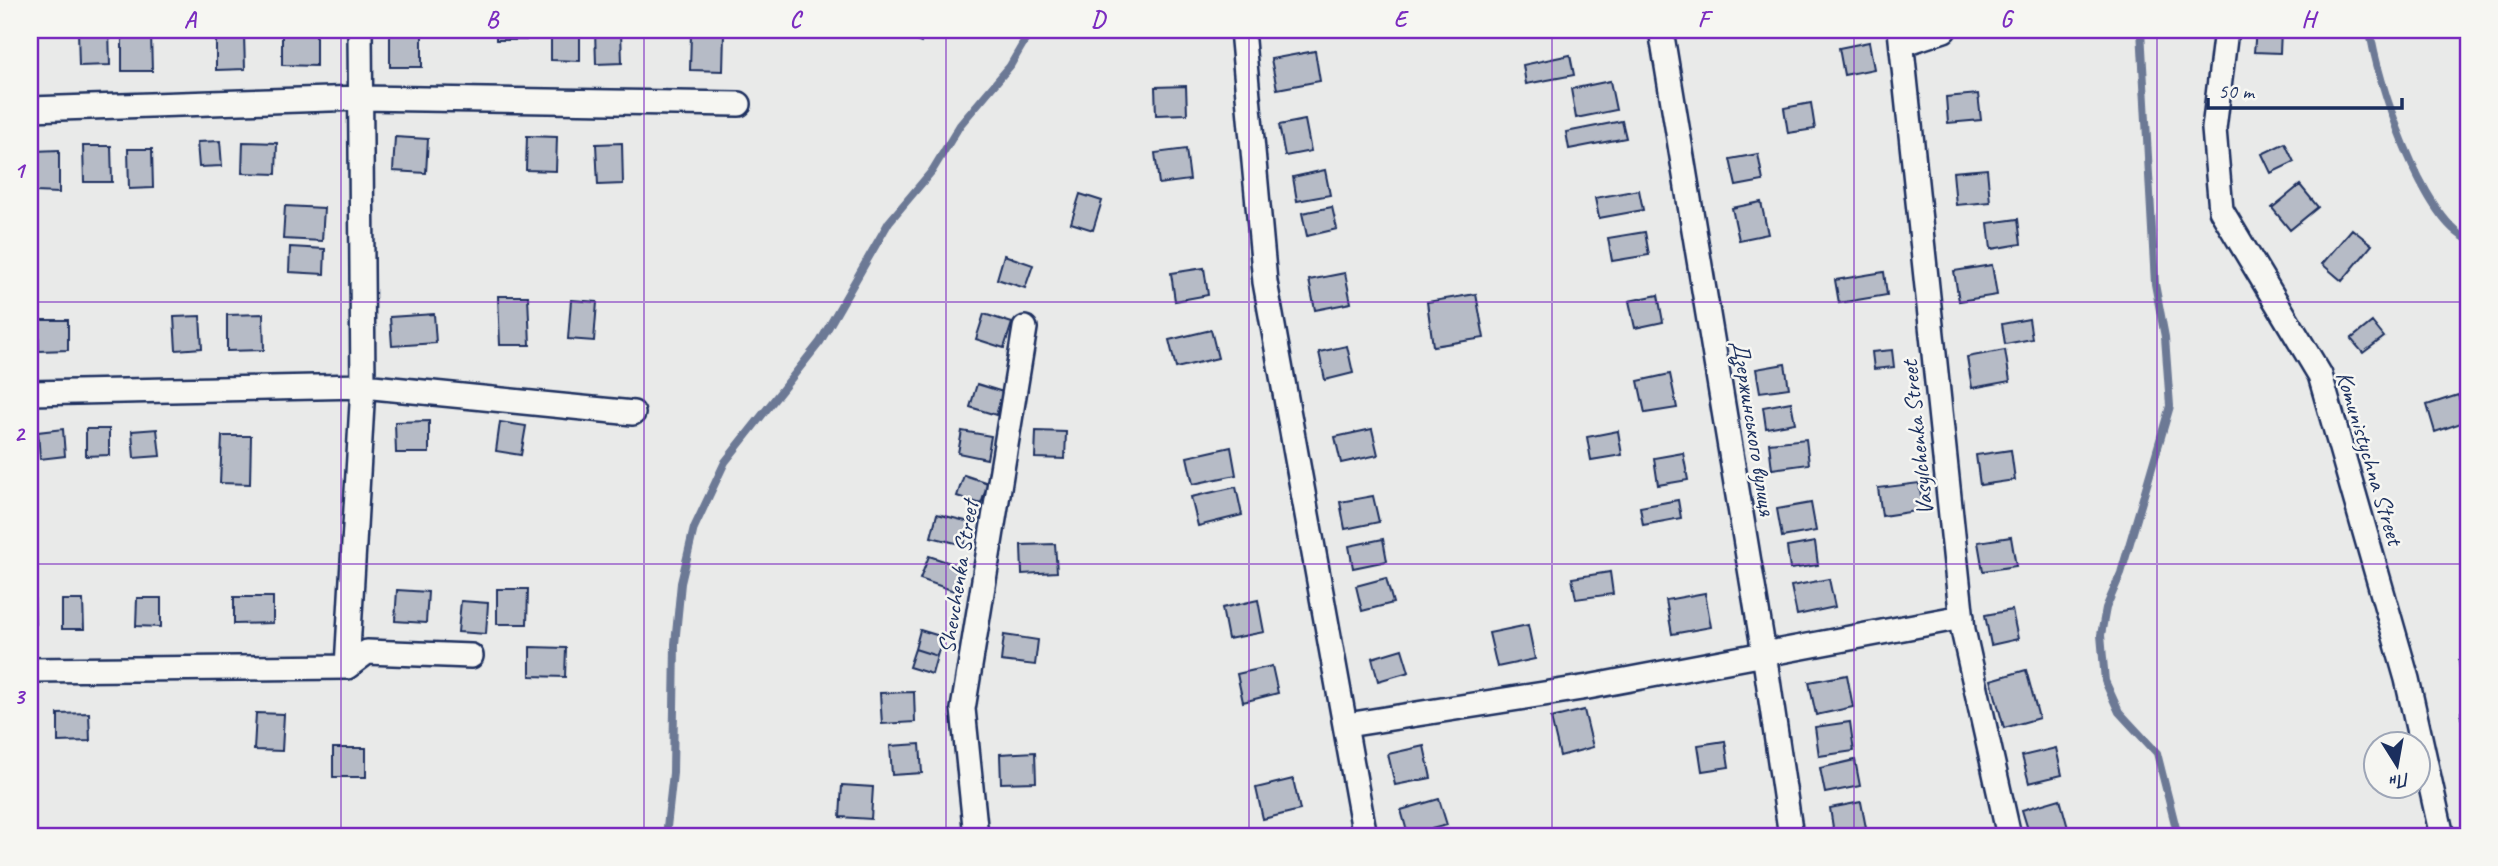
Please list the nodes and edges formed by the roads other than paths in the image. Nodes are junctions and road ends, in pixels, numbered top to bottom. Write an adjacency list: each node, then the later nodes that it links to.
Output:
1 (360, 30): 7 (street)
2 (1242, 30): 19 (street)
3 (1661, 30): 15 (street, Дзержинського вулиця)
4 (1944, 30): 6 (street)
5 (2226, 30): 24 (street, Komunistychna Street)
6 (1901, 37): 14 (street, Vasylchenka Street)
7 (360, 98): 8 (street); 9 (street); 11 (street)
8 (740, 104)
9 (30, 109)
10 (1025, 328): 20 (street, Shevchenka Street)
11 (363, 386): 12 (street); 13 (street); 17 (street)
12 (30, 393)
13 (633, 413)
14 (1962, 617): 15 (street); 23 (street, Vasylchenka Street)
15 (1764, 653): 19 (street); 22 (street, Дзержинського вулиця)
16 (471, 656): 17 (street)
17 (347, 667): 18 (street)
18 (30, 670)
19 (1347, 725): 21 (street)
20 (976, 836)
21 (1365, 836)
22 (1791, 836)
23 (2009, 836)
24 (2442, 836)

